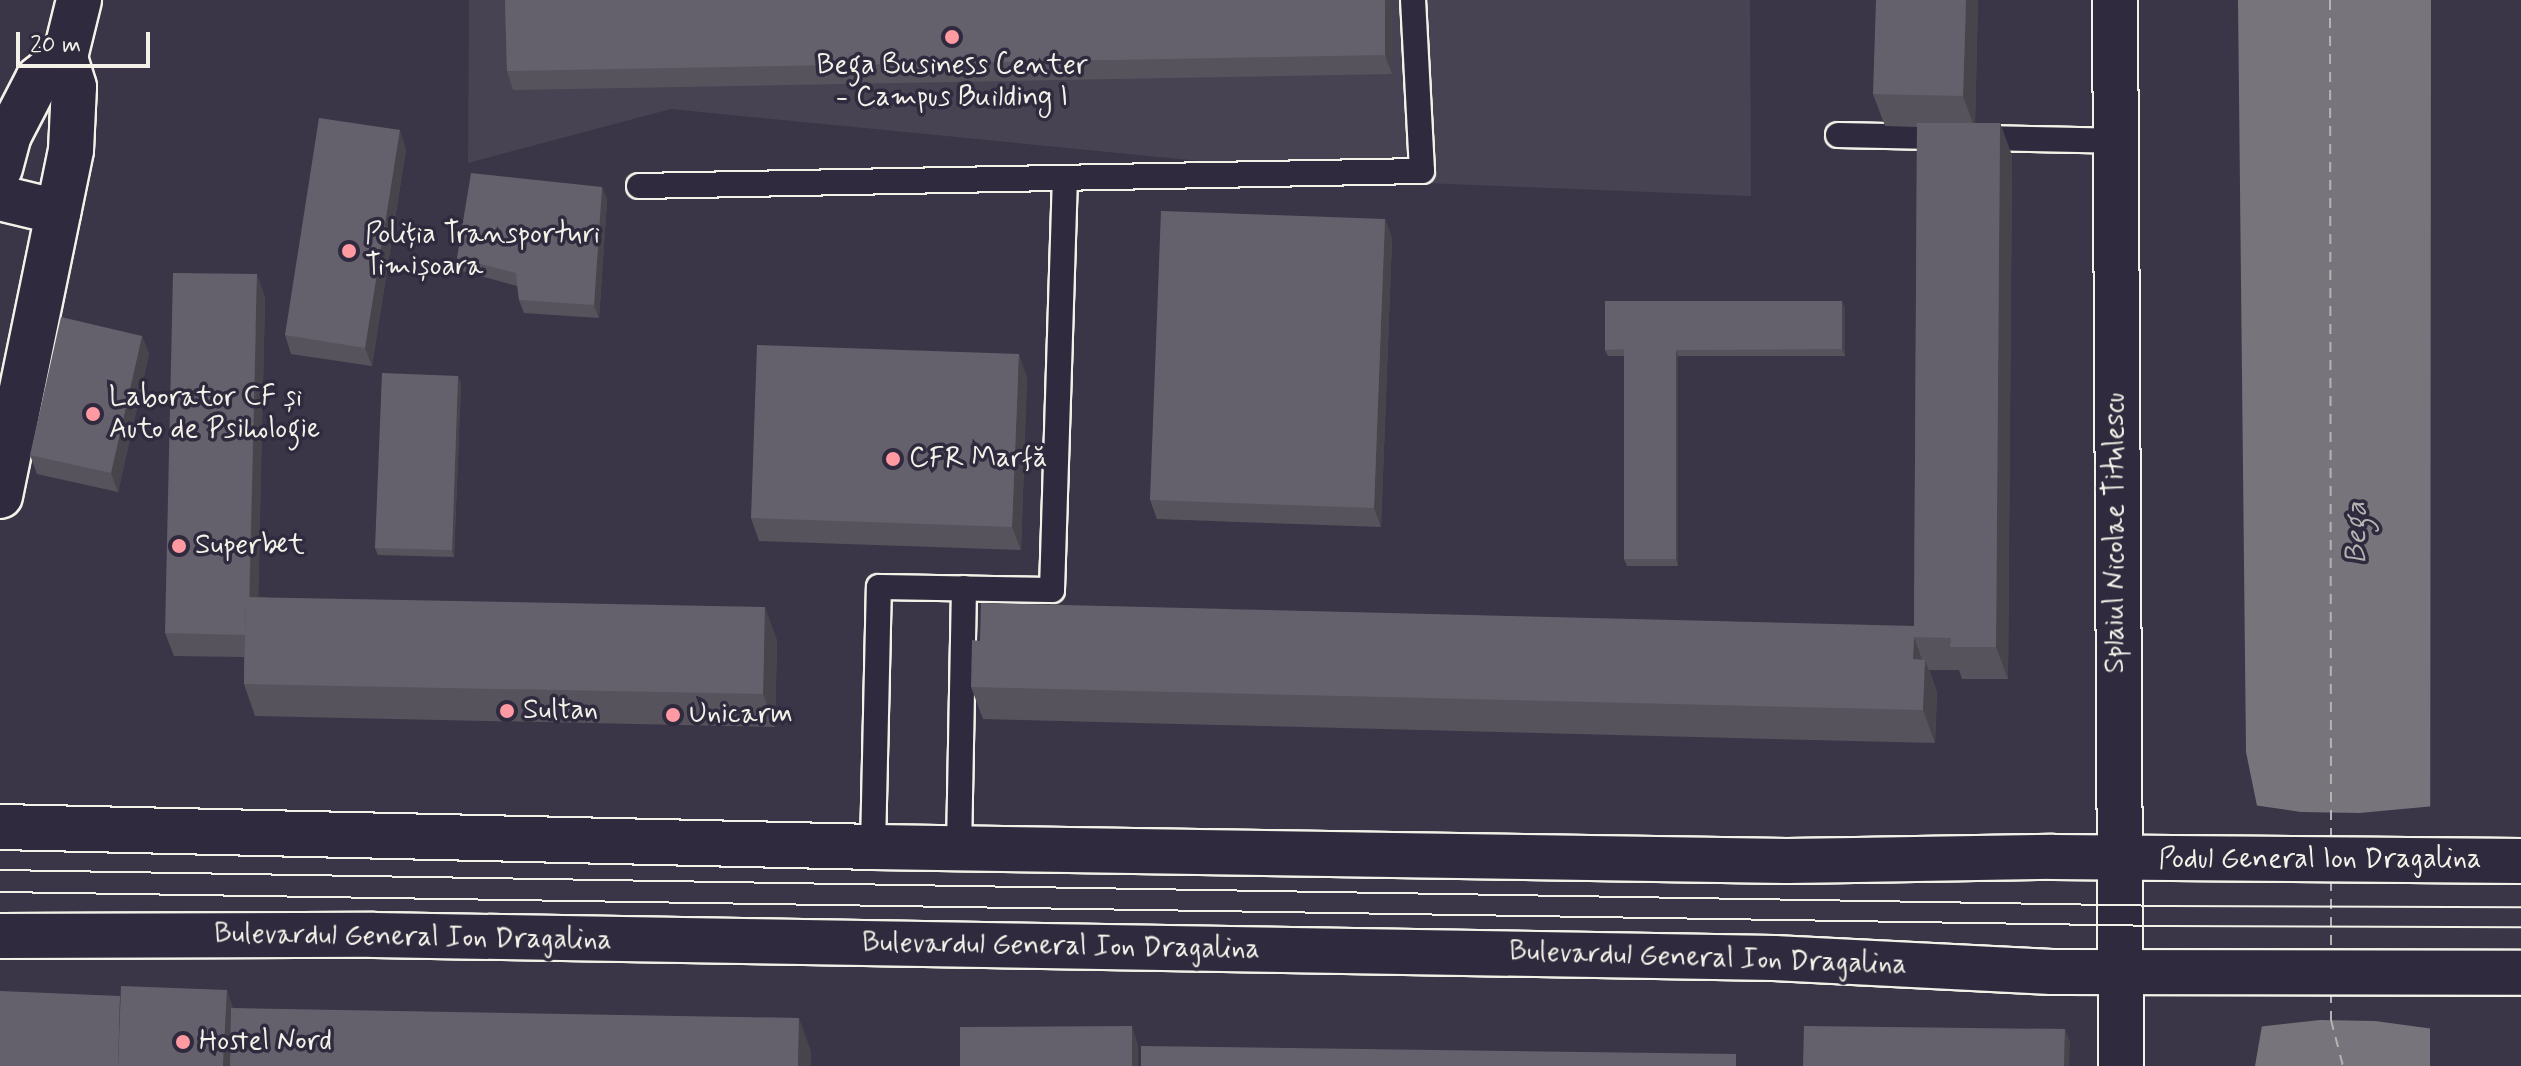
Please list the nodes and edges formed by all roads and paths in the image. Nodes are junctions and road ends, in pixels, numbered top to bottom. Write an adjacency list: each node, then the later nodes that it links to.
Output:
1 (79, 0): 4 (main road)
2 (1413, 0): 8 (lane)
3 (2115, 0): 6 (main road, Splaiul Nicolae Titulescu)
4 (65, 57): 7 (main road); 11 (main road)
5 (1838, 135): 6 (lane)
6 (2115, 141): 17 (main road, Splaiul Nicolae Titulescu)
7 (0, 168)
8 (1065, 178): 9 (lane); 13 (lane)
9 (639, 186)
10 (0, 198): 11 (main road)
11 (58, 212): 12 (main road)
12 (0, 496)
13 (964, 588): 15 (lane); 16 (lane)
14 (0, 827): 15 (main road)
15 (873, 847): 16 (main road)
16 (959, 848): 17 (main road)
17 (2118, 859): 18 (main road, Podul General Ion Dragalina); 20 (main road, Splaiul Nicolae Titulescu)
18 (2516, 860)
19 (0, 936): 20 (main road, Bulevardul General Ion Dragalina)
20 (2121, 972): 21 (main road); 22 (main road, Splaiul Nicolae Titulescu)
21 (2516, 973)
22 (2121, 1066)

